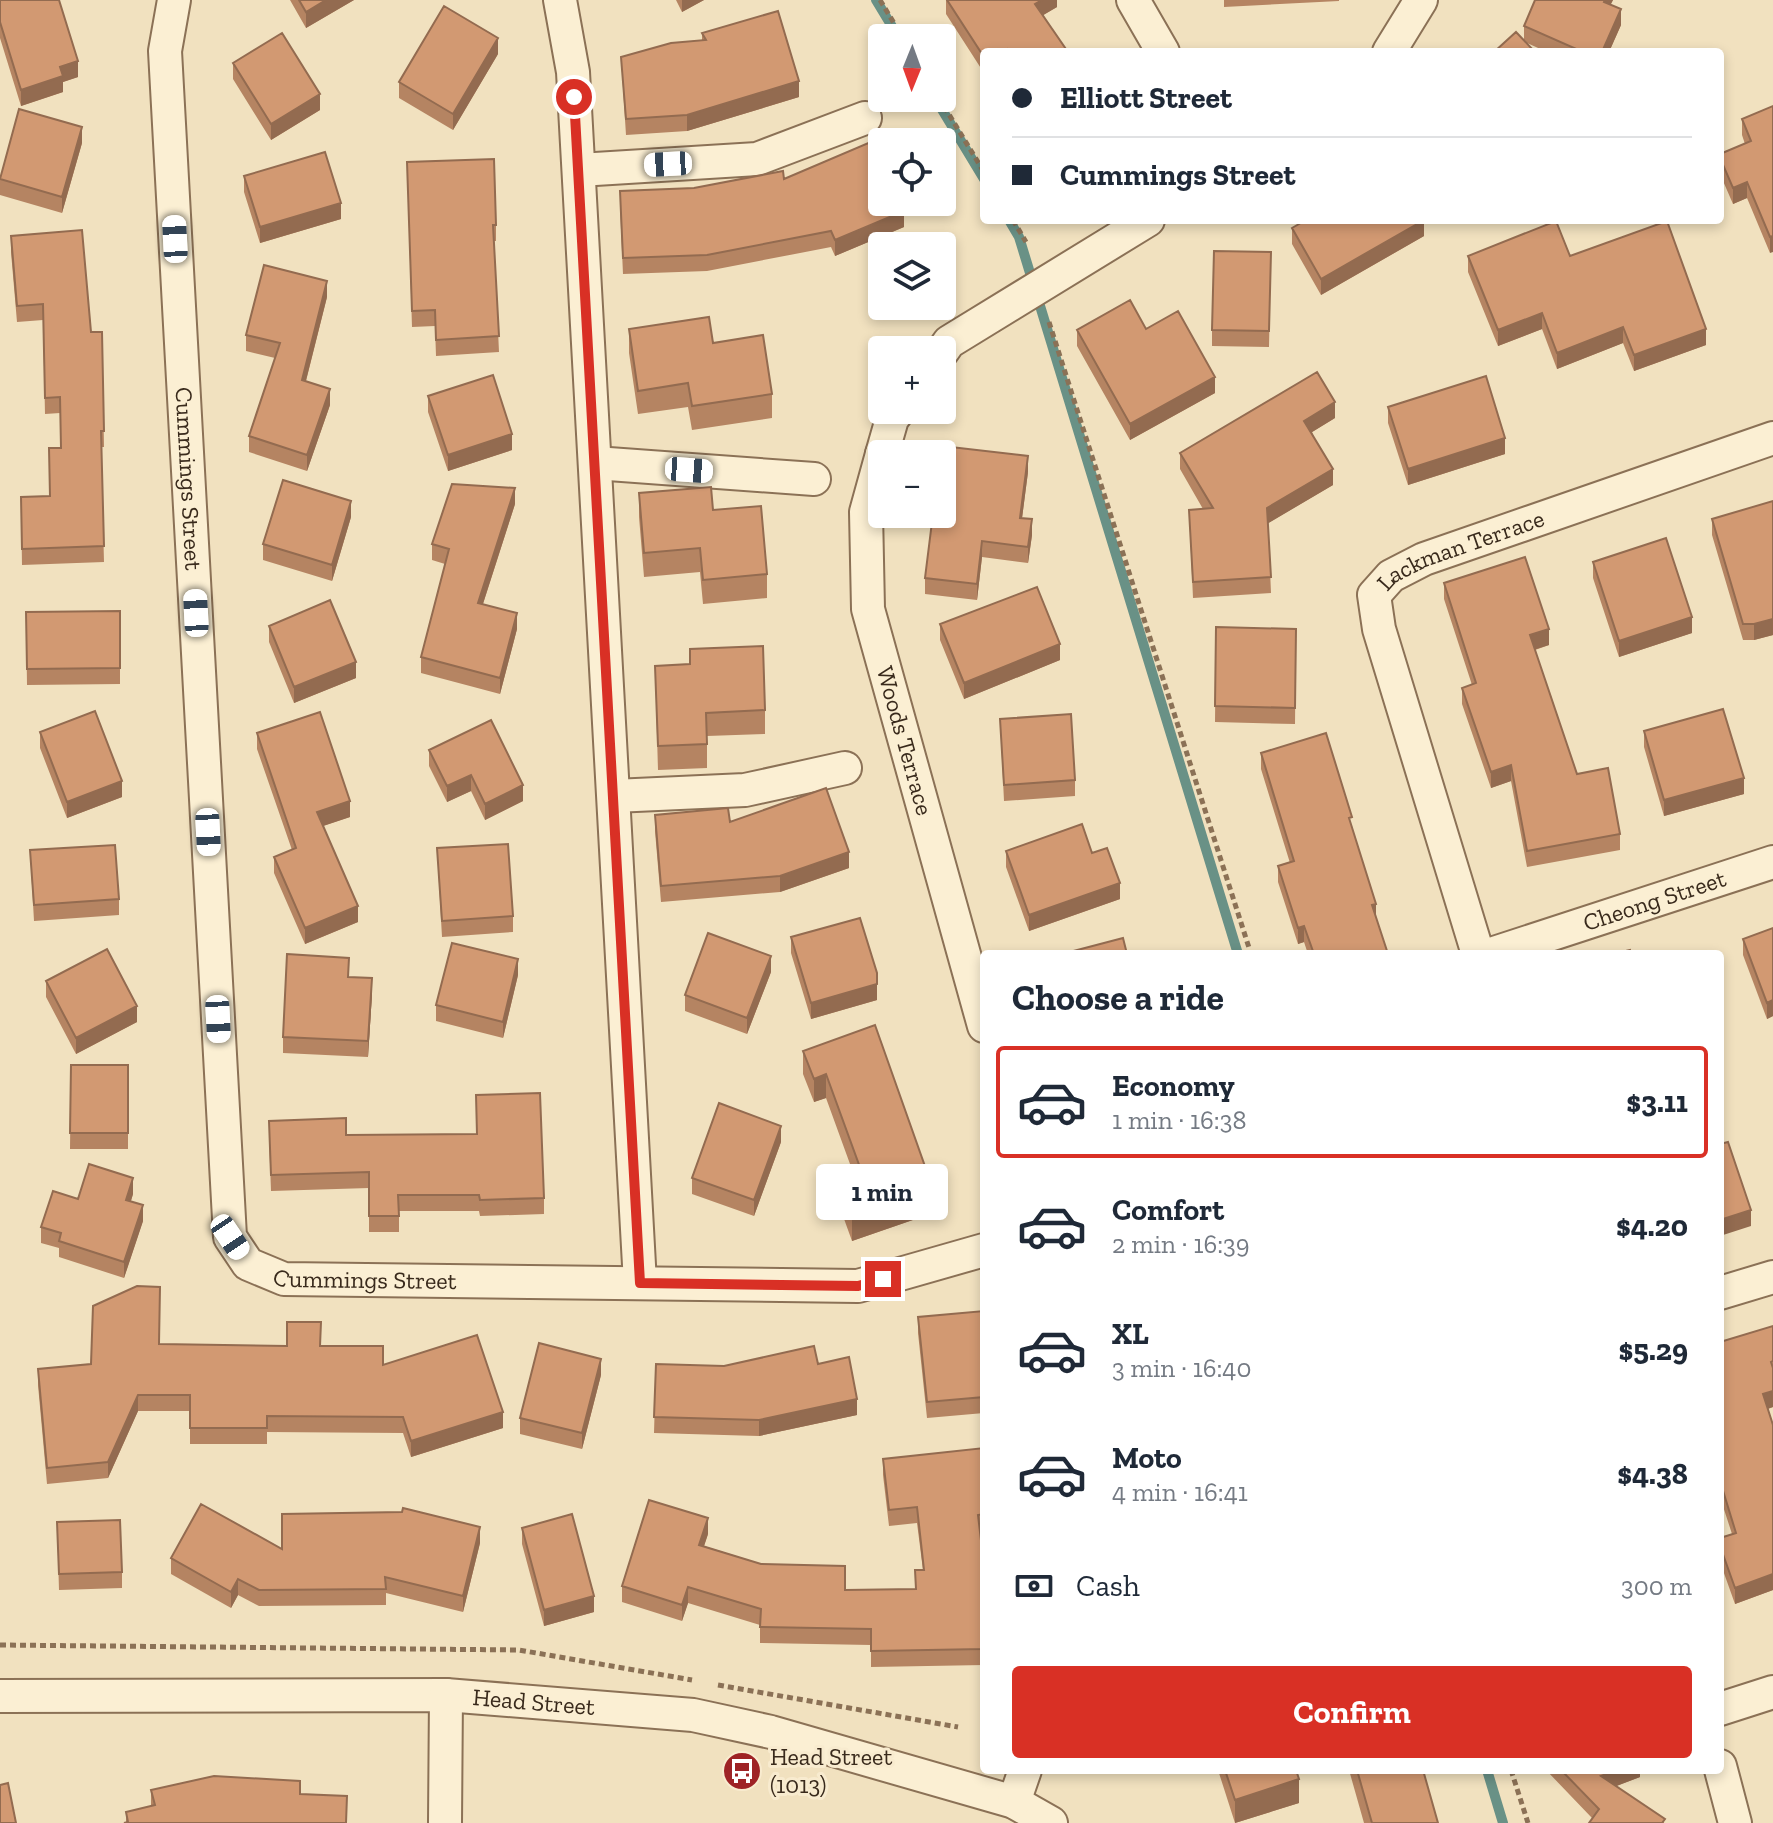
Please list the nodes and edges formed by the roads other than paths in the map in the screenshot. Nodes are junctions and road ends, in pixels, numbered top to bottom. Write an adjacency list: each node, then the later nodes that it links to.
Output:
1 (174, 0): 23 (street, Cummings Street)
2 (560, 0): 8 (street)
3 (1133, 0): 5 (street)
4 (1421, 0): 6 (street)
5 (1161, 48)
6 (1391, 48)
7 (865, 118): 8 (street)
8 (579, 170): 12 (street)
9 (1141, 224): 10 (street)
10 (956, 338)
11 (1773, 438): 18 (street, Lackman Terrace)
12 (595, 463): 13 (street); 16 (street)
13 (814, 479)
14 (868, 505): 20 (street, Woods Terrace)
15 (845, 768): 16 (street)
16 (614, 796): 23 (street)
17 (1773, 862): 19 (street, Cheong Street)
18 (1477, 950)
19 (1503, 950)
20 (980, 1012)
21 (980, 1251): 23 (street, Cummings Street)
22 (1773, 1277): 24 (street)
23 (640, 1283)
24 (1724, 1292)
25 (1773, 1692): 28 (street)
26 (446, 1695): 27 (street, Head Street); 31 (street, Head Street); 32 (street)
27 (0, 1696)
28 (1724, 1708)
29 (1024, 1774): 31 (street)
30 (1722, 1774): 34 (street)
31 (1014, 1802): 33 (street, Head Street)
32 (445, 1823)
33 (1051, 1823)
34 (1735, 1823)

